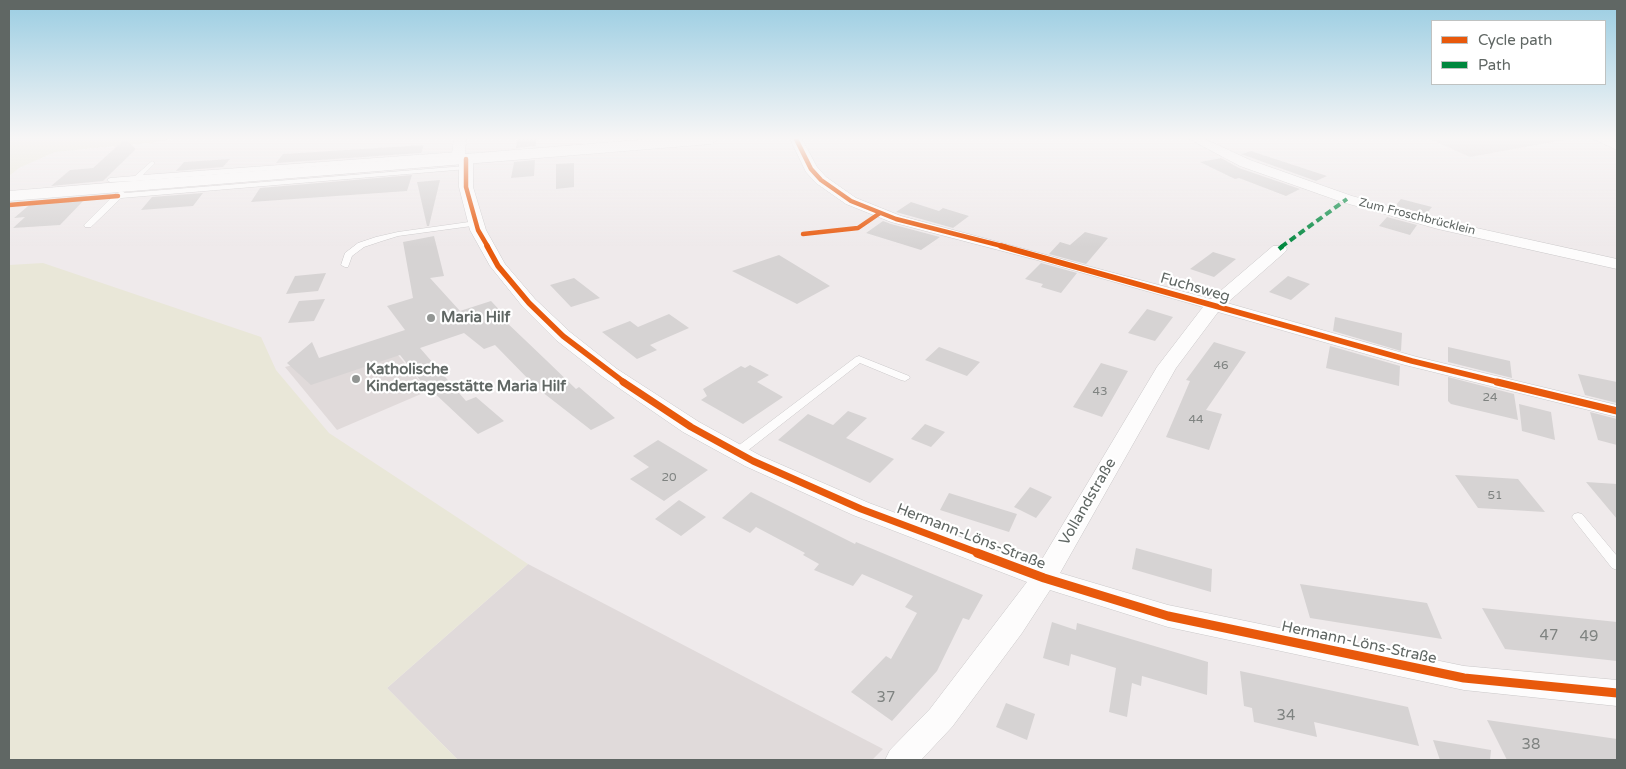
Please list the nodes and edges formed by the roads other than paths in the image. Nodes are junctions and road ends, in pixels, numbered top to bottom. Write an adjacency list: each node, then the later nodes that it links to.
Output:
1 (140, 175): 7 (lane)
2 (258, 175): 7 (street)
3 (464, 175): 9 (street, Hermann-Löns-Straße)
4 (817, 175): 14 (street, Fuchsweg)
5 (1279, 175): 12 (street, Zum Froschbrücklein)
6 (110, 180): 7 (lane)
7 (128, 187): 8 (street); 10 (lane)
8 (9, 196)
9 (476, 223): 13 (lane); 17 (street, Hermann-Löns-Straße)
10 (88, 225)
11 (1279, 249): 14 (street, Vollandstraße)
12 (1617, 264)
13 (345, 265)
14 (1213, 306): 16 (street, Fuchsweg); 20 (street, Vollandstraße)
15 (905, 378): 17 (lane)
16 (1617, 411)
17 (738, 452): 20 (street, Hermann-Löns-Straße)
18 (1578, 517): 19 (lane)
19 (1617, 565)
20 (1044, 578): 21 (street, Hermann-Löns-Straße); 22 (street, Vollandstraße)
21 (1617, 693)
22 (901, 760)

